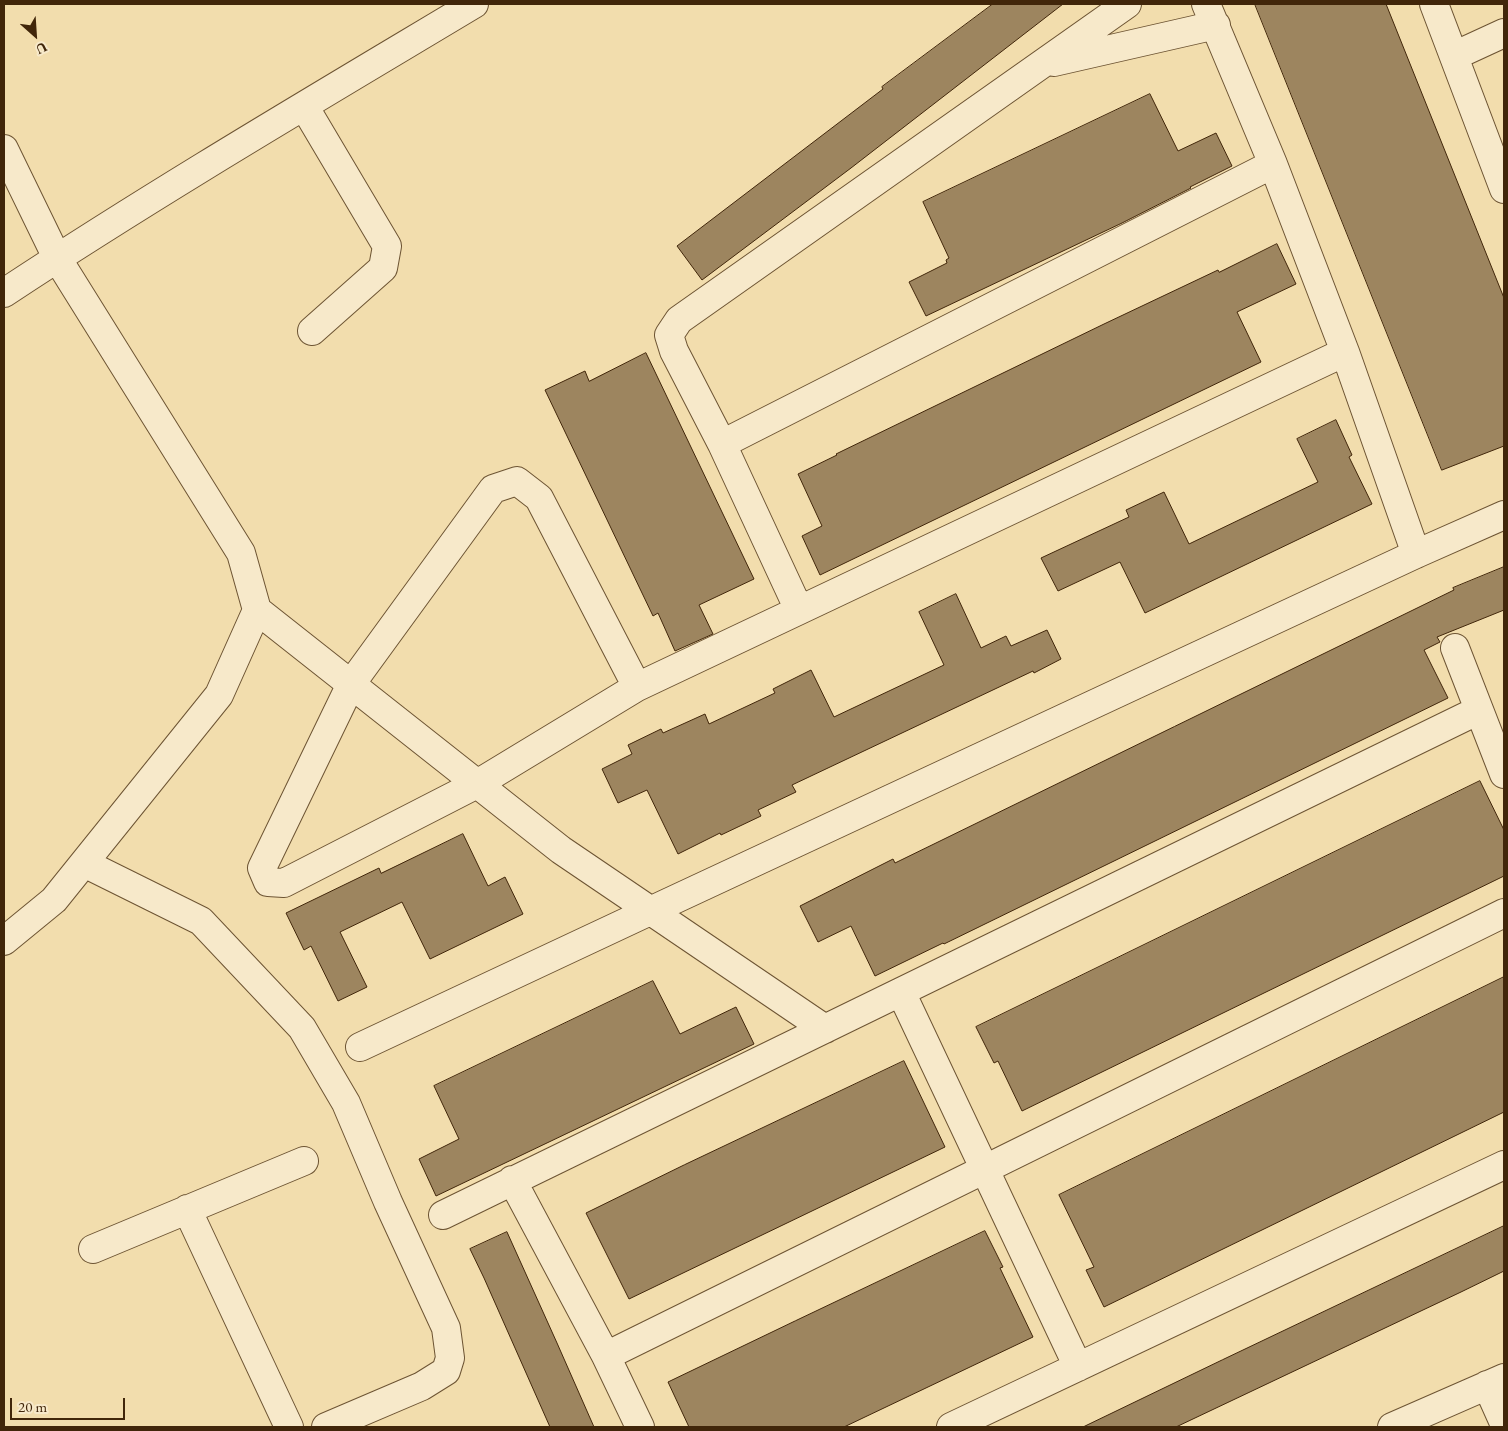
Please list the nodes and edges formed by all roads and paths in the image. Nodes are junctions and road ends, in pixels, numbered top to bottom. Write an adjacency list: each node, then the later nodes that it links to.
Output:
1 (474, 4): 8 (street)
2 (1126, 4): 7 (street)
3 (1434, 4): 6 (street)
4 (1211, 15): 7 (street); 10 (street)
5 (1504, 33): 6 (street)
6 (1454, 56): 11 (street)
7 (1041, 65): 16 (street)
8 (304, 106): 12 (street); 14 (street)
9 (4, 150): 12 (street)
10 (1273, 164): 15 (street); 16 (street)
11 (1504, 189)
12 (57, 258): 13 (street); 19 (street)
13 (4, 293)
14 (312, 331)
15 (1345, 352): 18 (street); 20 (street)
16 (722, 444): 20 (street)
17 (1504, 515): 18 (street)
18 (1416, 554): 28 (street)
19 (257, 610): 22 (street); 27 (street)
20 (799, 610): 23 (street)
21 (1455, 648): 24 (street)
22 (352, 684): 23 (street); 26 (street); 26 (street)
23 (637, 687): 26 (street)
24 (1479, 710): 25 (street); 31 (street)
25 (1504, 774)
26 (477, 784): 28 (street)
27 (79, 869): 30 (street); 46 (street)
28 (650, 910): 32 (street); 33 (street)
29 (1504, 913): 36 (street)
30 (4, 941)
31 (901, 992): 32 (street); 36 (street)
32 (824, 1029): 37 (street)
33 (360, 1047)
34 (304, 1161): 38 (street)
35 (1504, 1164): 42 (street)
36 (984, 1170): 41 (street); 42 (street)
37 (512, 1180): 39 (street); 41 (street)
38 (187, 1209): 40 (street); 45 (street)
39 (443, 1215)
40 (94, 1249)
41 (606, 1356): 47 (street)
42 (1078, 1367): 48 (street)
43 (1496, 1381): 44 (street); 49 (street)
44 (1504, 1423)
45 (289, 1427)
46 (326, 1427)
47 (640, 1427)
48 (951, 1427)
49 (1392, 1427)

